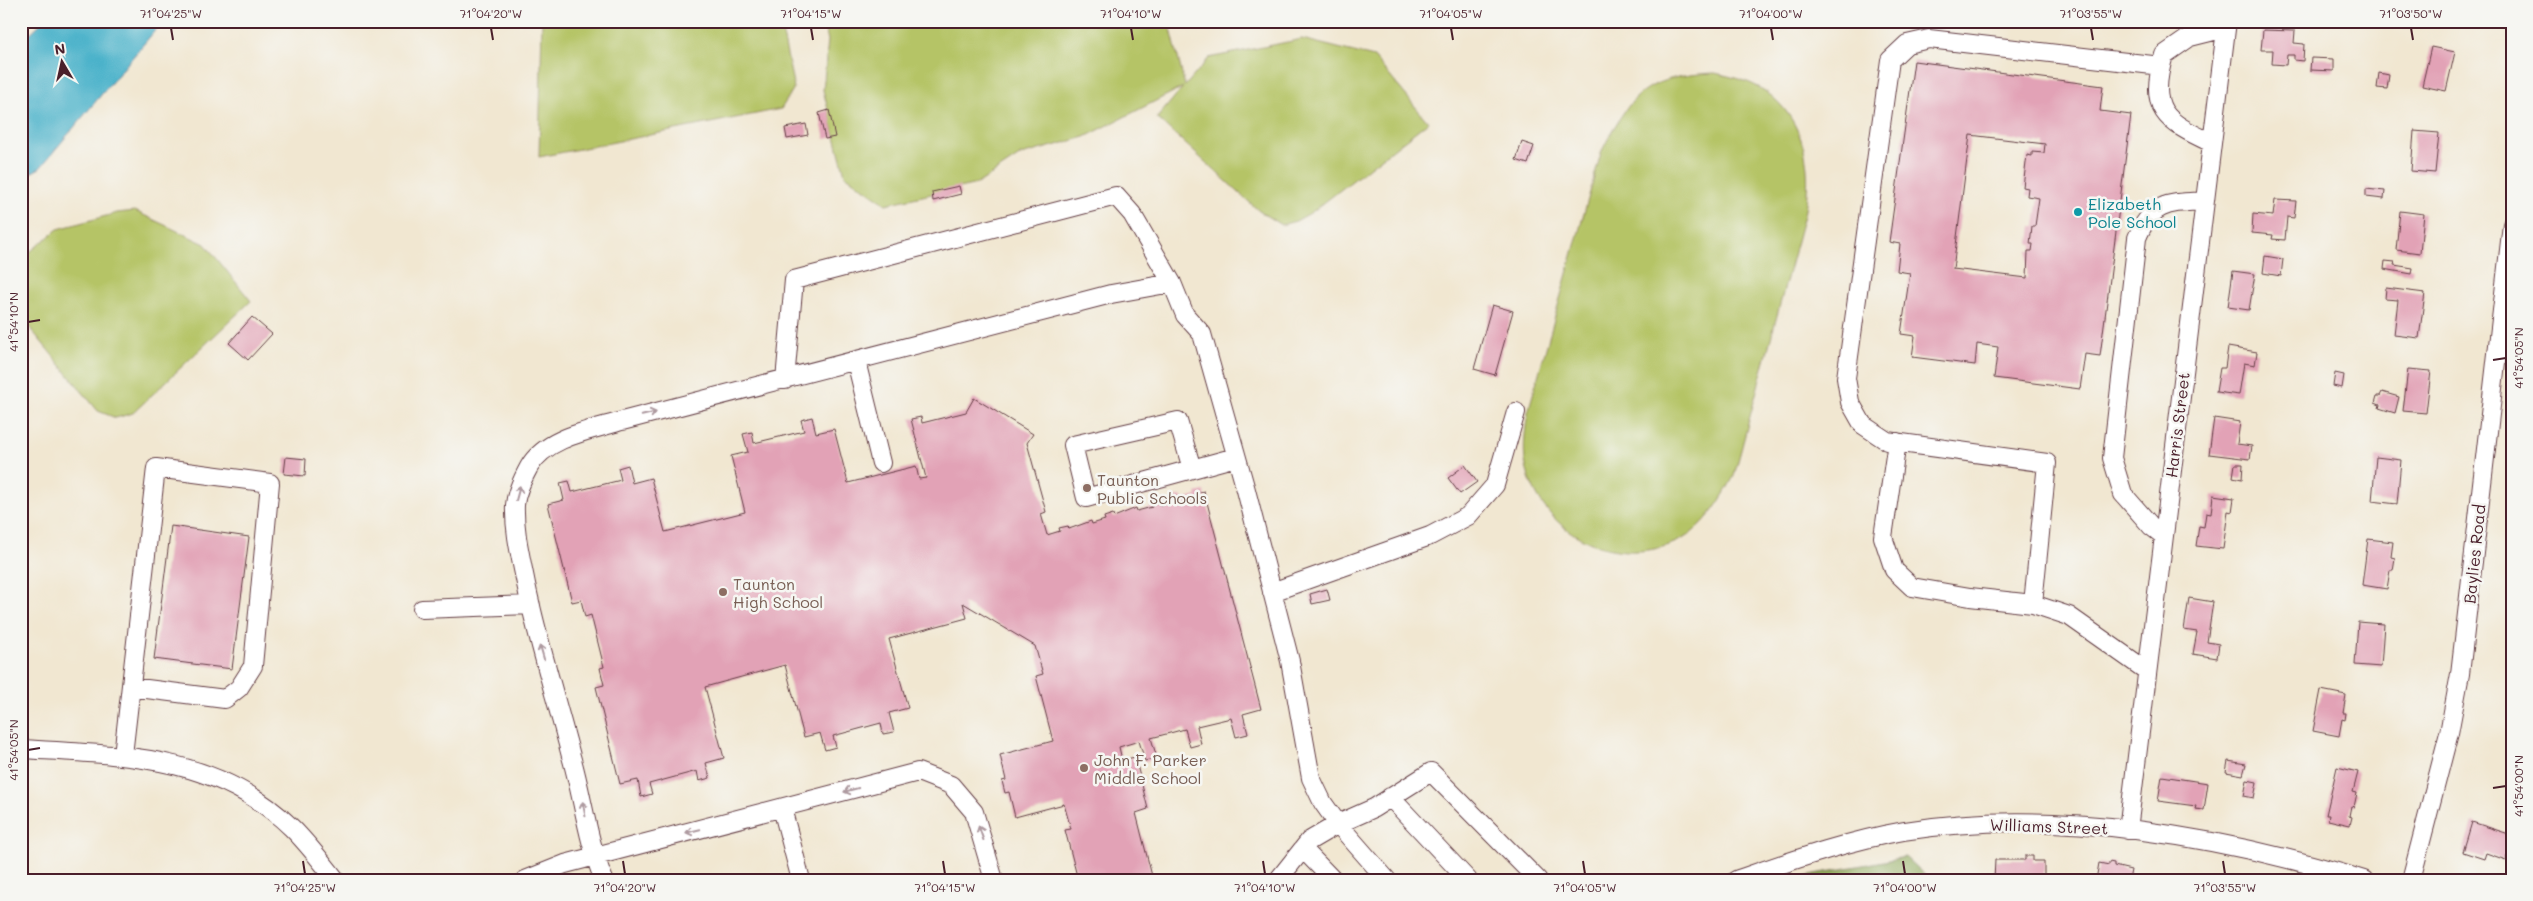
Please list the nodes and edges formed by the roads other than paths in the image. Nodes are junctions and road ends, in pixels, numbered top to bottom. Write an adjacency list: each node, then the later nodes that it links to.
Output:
1 (2227, 25): 2 (street); 3 (street, Harris Street)
2 (2161, 66): 3 (street); 10 (street)
3 (2212, 143): 4 (street, Harris Street)
4 (2205, 201): 14 (street, Harris Street); 14 (street)
5 (2512, 224): 41 (street, Baylies Road)
6 (1172, 282): 7 (street); 8 (street); 11 (street)
7 (856, 362): 8 (street); 12 (street)
8 (785, 380): 17 (street, one-way to 8)
9 (1516, 412): 15 (street)
10 (1897, 442): 16 (street); 16 (street)
11 (1236, 457): 13 (street); 15 (street)
12 (881, 463)
13 (1192, 469): 13 (street)
14 (2164, 536): 19 (street, Harris Street)
15 (1272, 592): 25 (street)
16 (2033, 604): 19 (street)
17 (531, 605): 18 (street); 28 (street, one-way to 17)
18 (422, 609)
19 (2147, 671): 26 (street, Harris Street)
20 (131, 687): 20 (street); 22 (street)
21 (21, 749): 22 (street)
22 (124, 756): 29 (street)
23 (1390, 797): 25 (street); 37 (street); 38 (street)
24 (782, 808): 28 (street, one-way to 28); 32 (street); 33 (street, one-way to 24)
25 (1338, 824): 27 (street); 36 (street)
26 (2128, 830): 39 (street, Williams Street); 40 (street, Williams Street)
27 (1303, 849): 34 (street); 35 (street)
28 (594, 856): 30 (street); 31 (street)
29 (336, 880)
30 (525, 880)
31 (604, 880)
32 (800, 880)
33 (994, 880)
34 (1278, 880)
35 (1333, 880)
36 (1387, 880)
37 (1468, 880)
38 (1538, 880)
39 (1736, 880)
40 (2364, 880)
41 (2411, 880)

